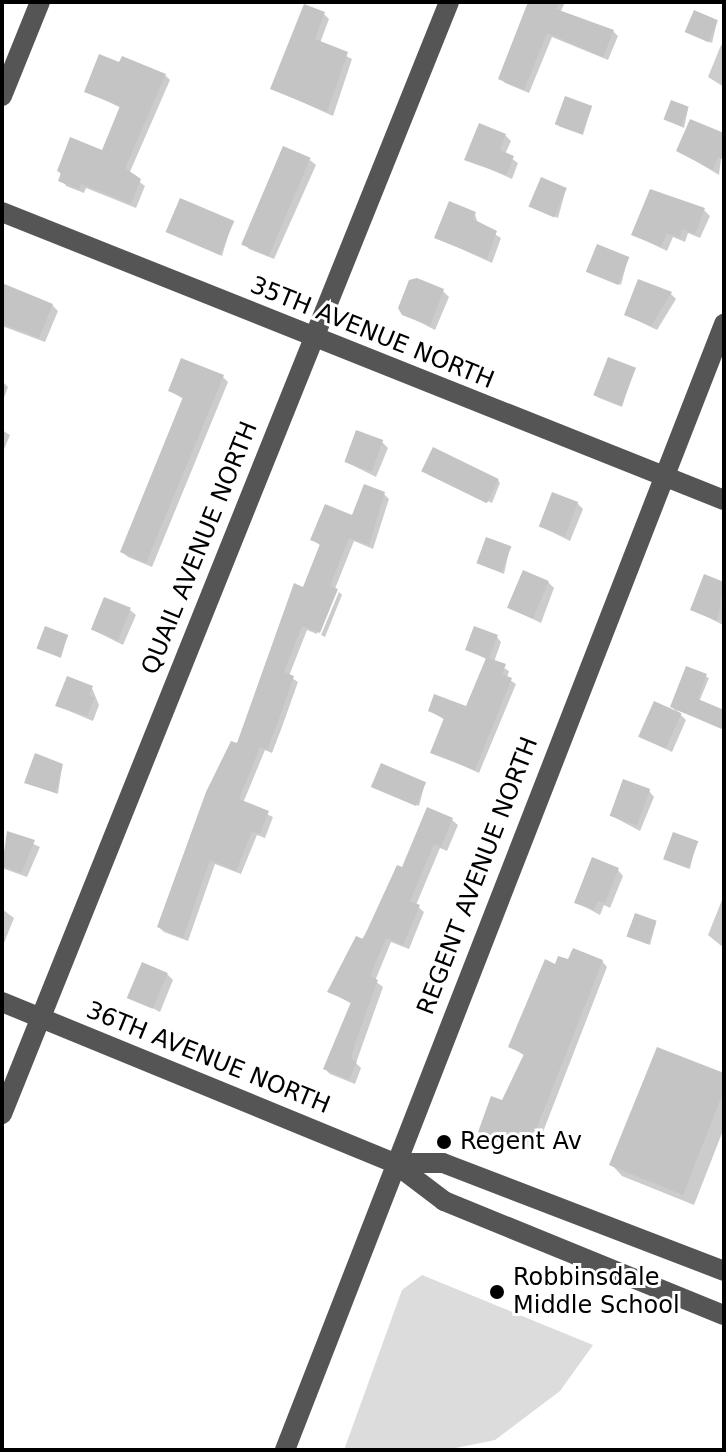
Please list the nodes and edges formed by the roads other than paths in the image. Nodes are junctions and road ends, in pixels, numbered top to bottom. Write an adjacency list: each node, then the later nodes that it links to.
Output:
1 (40, 2): 3 (street)
2 (449, 2): 6 (street, QUAIL AVENUE NORTH)
3 (2, 96)
4 (2, 212): 6 (street, 35TH AVENUE NORTH)
5 (724, 324): 7 (street, REGENT AVENUE NORTH)
6 (313, 338): 7 (street, 35TH AVENUE NORTH); 10 (street, QUAIL AVENUE NORTH)
7 (662, 475): 8 (street, 35TH AVENUE NORTH); 12 (street, REGENT AVENUE NORTH)
8 (724, 500)
9 (2, 1002): 10 (street, 36TH AVENUE NORTH)
10 (39, 1017): 11 (street, QUAIL AVENUE NORTH); 12 (street, 36TH AVENUE NORTH)
11 (2, 1114)
12 (394, 1163): 13 (street, 36TH AVENUE NORTH); 14 (street, 36TH AVENUE NORTH); 15 (street, REGENT AVENUE NORTH)
13 (724, 1271)
14 (724, 1315)
15 (285, 1450)

